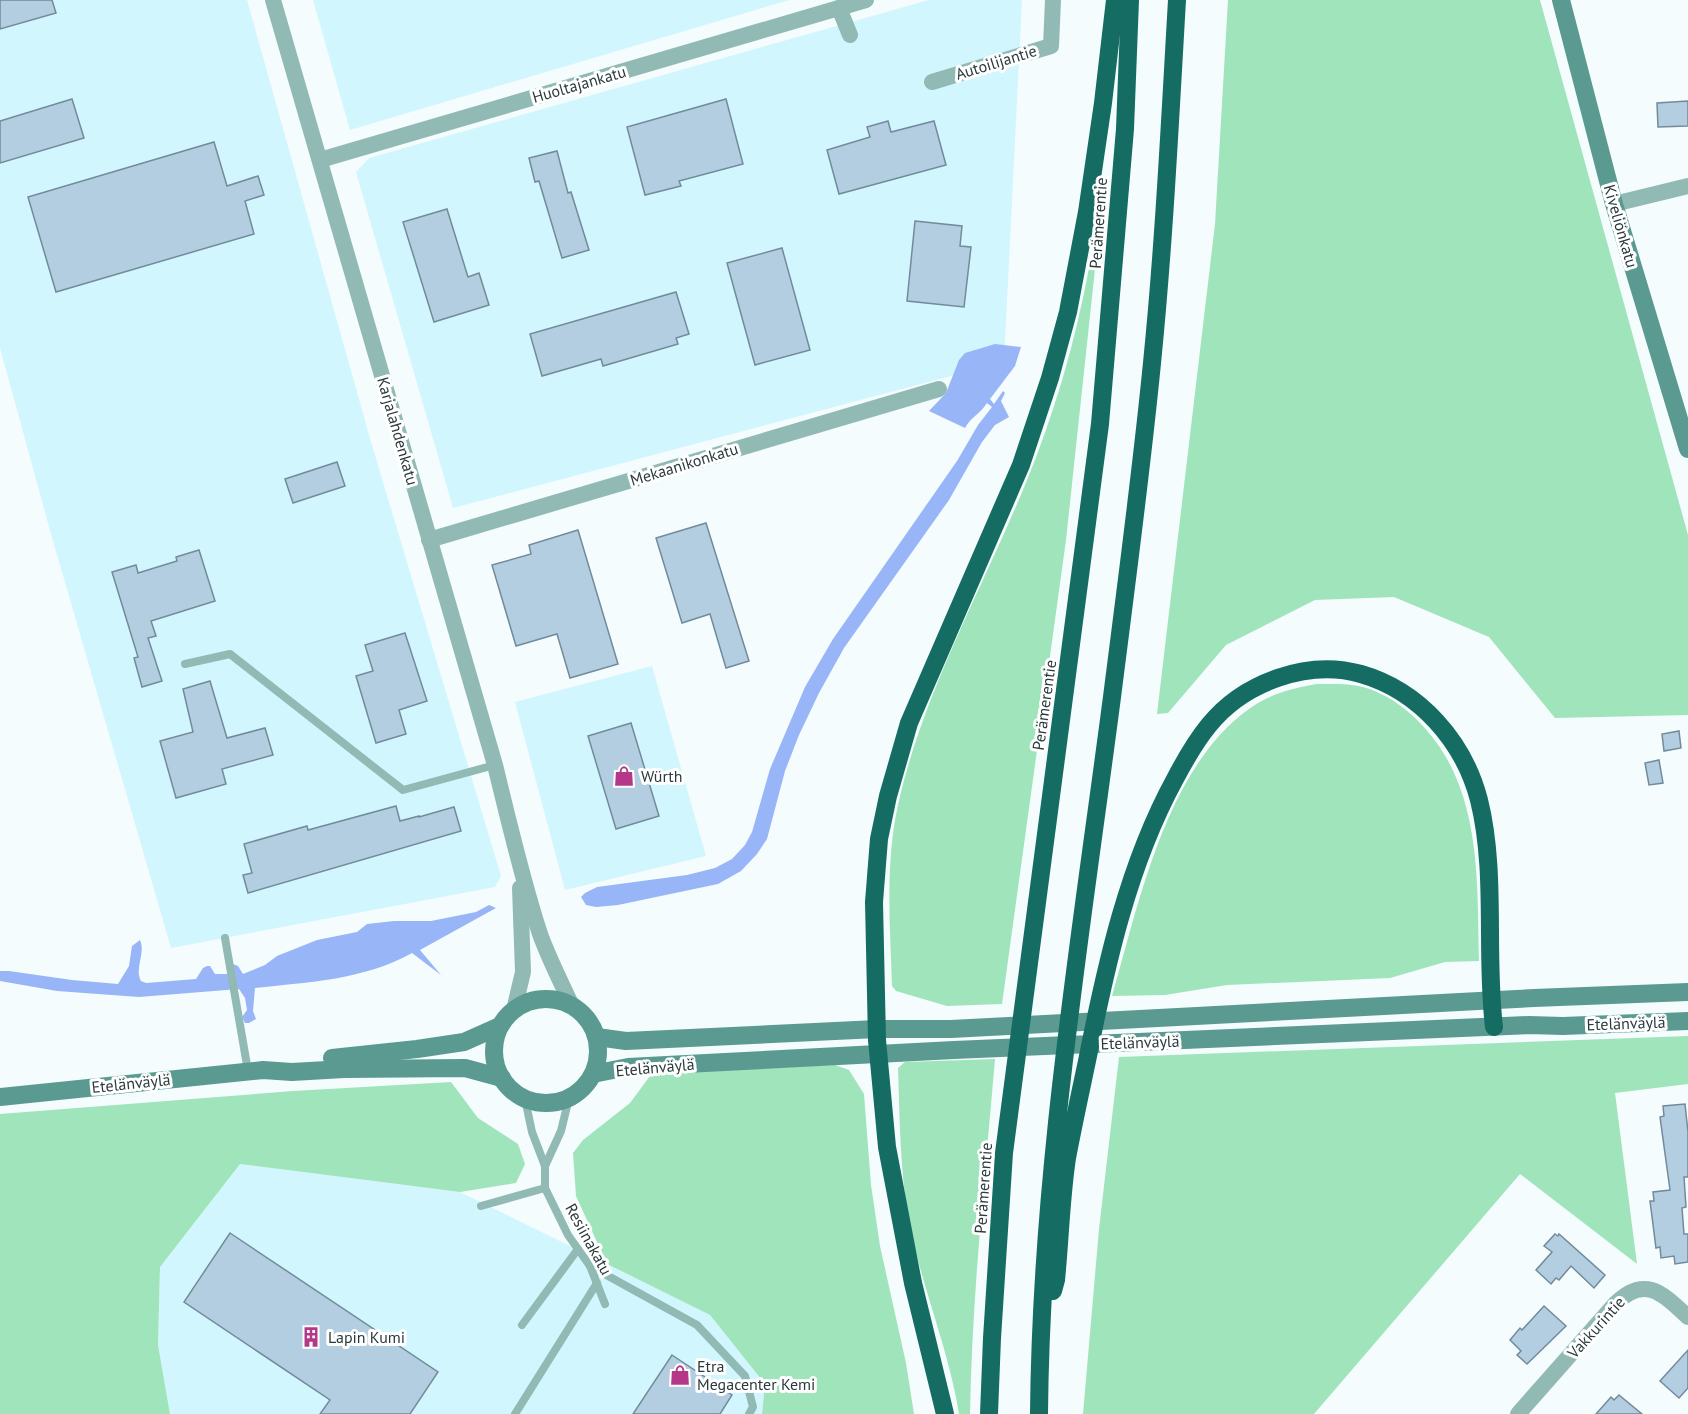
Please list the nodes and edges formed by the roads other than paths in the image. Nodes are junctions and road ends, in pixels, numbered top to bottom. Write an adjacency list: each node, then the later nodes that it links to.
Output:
1 (273, 0): 11 (street, Karjalahdenkatu)
2 (866, 0): 8 (street, Huoltajankatu)
3 (1053, 0): 10 (street, Autoilijantie)
4 (1115, 0): 28 (highway)
5 (1130, 0): 50 (highway, Perämerentie)
6 (1177, 0): 46 (highway)
7 (1561, 0): 13 (main road, Kiveliönkatu)
8 (839, 8): 9 (street); 11 (street, Huoltajankatu)
9 (850, 35)
10 (932, 82)
11 (320, 160): 16 (street, Karjalahdenkatu)
12 (1688, 186): 13 (street)
13 (1614, 204): 15 (main road, Kiveliönkatu)
14 (939, 389): 16 (street, Mekaanikonkatu)
15 (1688, 449)
16 (429, 540): 18 (street, Karjalahdenkatu)
17 (185, 664): 18 (lane)
18 (495, 765): 19 (street, Karjalahdenkatu)
19 (520, 863): 23 (street, Karjalahdenkatu); 24 (street, Karjalahdenkatu)
20 (225, 938): 31 (lane)
21 (1688, 992): 22 (main road, Etelänväylä)
22 (1490, 1000): 27 (highway); 28 (main road, Etelänväylä); 46 (highway)
23 (572, 1006): 24 (main road); 29 (main road)
24 (514, 1010): 26 (main road)
25 (1688, 1021): 27 (main road, Etelänväylä)
26 (500, 1026): 31 (main road, Etelänväylä); 33 (main road)
27 (1494, 1027): 30 (main road, Etelänväylä)
28 (877, 1029): 29 (main road, Etelänväylä); 30 (highway)
29 (597, 1037): 32 (main road)
30 (878, 1053): 32 (main road, Etelänväylä); 49 (highway)
31 (256, 1071): 33 (main road, Etelänväylä); 34 (main road, Etelänväylä)
32 (594, 1074): 35 (main road)
33 (502, 1078): 36 (main road)
34 (0, 1097)
35 (569, 1098): 36 (main road); 37 (lane, Resiinakatu)
36 (525, 1099): 37 (lane, Resiinakatu)
37 (545, 1166): 38 (lane, Resiinakatu)
38 (545, 1188): 39 (lane); 40 (lane, Resiinakatu)
39 (482, 1206)
40 (578, 1249): 41 (lane, Resiinakatu); 45 (lane)
41 (590, 1266): 42 (lane, Resiinakatu); 48 (lane)
42 (597, 1283): 43 (lane, Resiinakatu); 47 (lane)
43 (605, 1304)
44 (1688, 1317): 52 (street, Vakkurintie)
45 (522, 1325)
46 (1040, 1342): 51 (highway)
47 (515, 1414)
48 (749, 1414)
49 (945, 1414)
50 (989, 1414)
51 (1039, 1414)
52 (1518, 1414)

